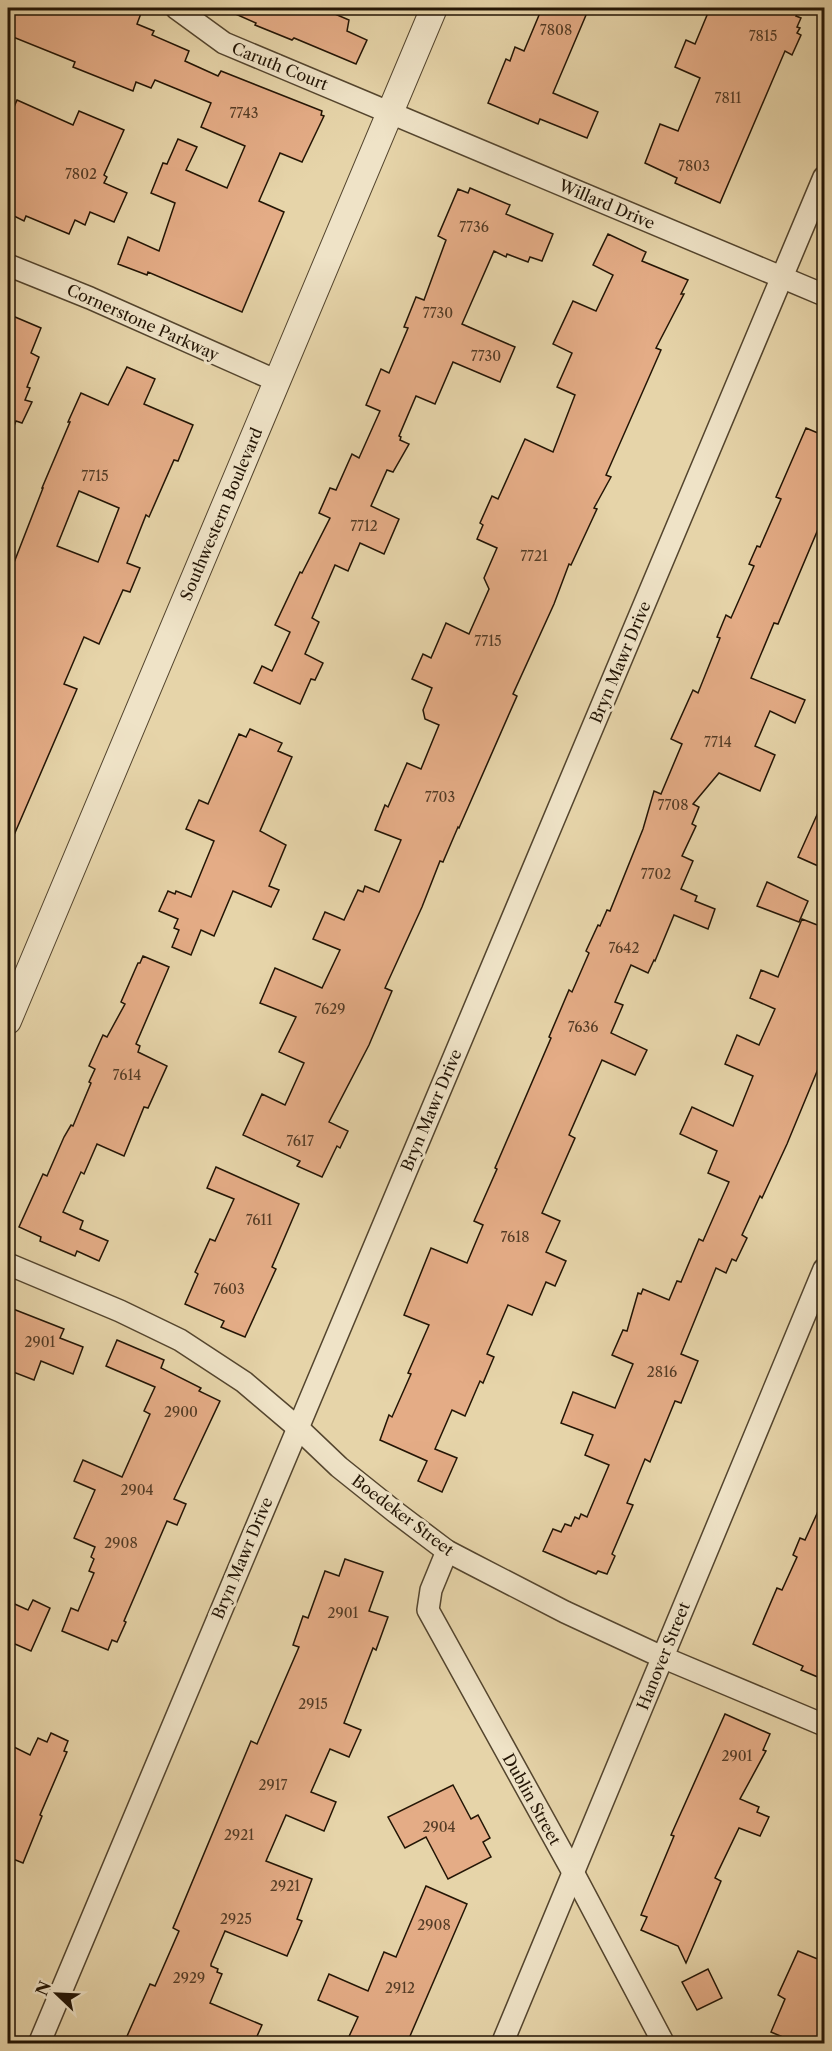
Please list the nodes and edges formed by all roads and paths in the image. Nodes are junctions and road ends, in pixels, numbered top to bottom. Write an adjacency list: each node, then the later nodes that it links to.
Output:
1 (176, 8): 3 (street, Caruth Court)
2 (434, 8): 3 (street, Southwestern Boulevard)
3 (390, 111): 6 (street, Willard Drive); 8 (street, Southwestern Boulevard)
4 (825, 177): 6 (street, Bryn Mawr Drive)
5 (8, 265): 8 (street, Cornerstone Parkway)
6 (782, 278): 7 (street, Willard Drive); 12 (street, Bryn Mawr Drive)
7 (825, 295)
8 (278, 381): 9 (street, Southwestern Boulevard)
9 (8, 1021)
10 (8, 1264): 12 (street, Boedeker Street)
11 (825, 1269): 14 (street, Hanover Street)
12 (297, 1427): 13 (street, Boedeker Street); 17 (street, Bryn Mawr Drive)
13 (447, 1551): 14 (street, Boedeker Street); 16 (street, Dublin Street)
14 (662, 1657): 15 (street, Boedeker Street); 16 (street, Hanover Street)
15 (825, 1725)
16 (574, 1874): 18 (street, Hanover Street); 19 (street, Dublin Street)
17 (39, 2043)
18 (502, 2043)
19 (664, 2043)

